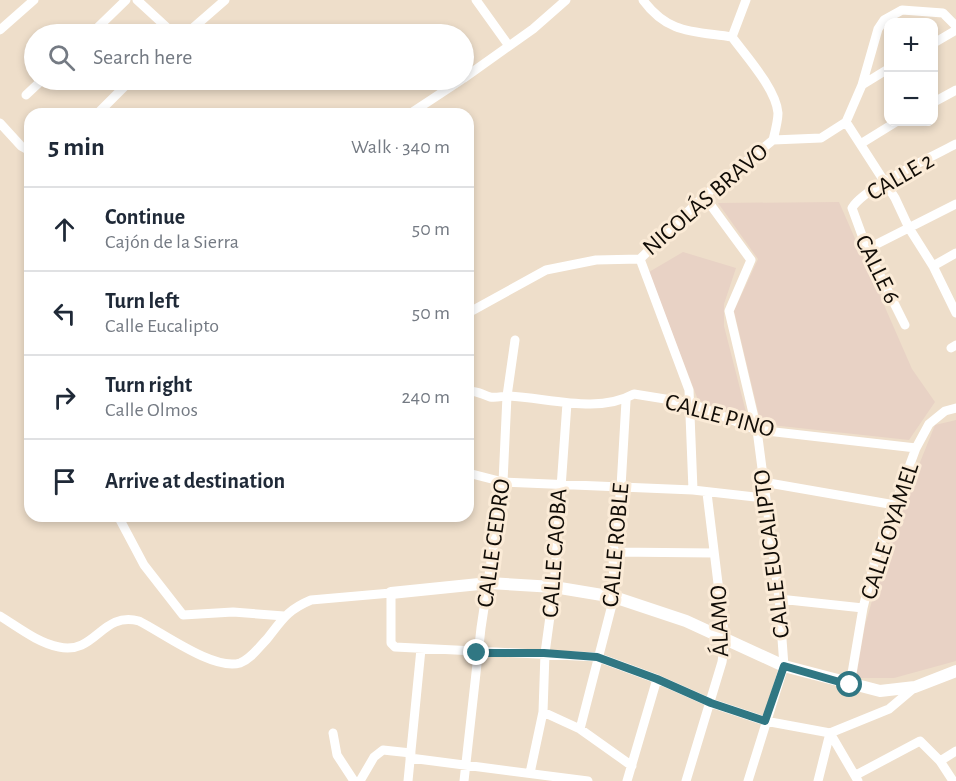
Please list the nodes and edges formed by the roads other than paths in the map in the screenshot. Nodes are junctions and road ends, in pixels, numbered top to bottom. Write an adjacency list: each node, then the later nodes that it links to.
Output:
1 (34, 0): 13 (street)
2 (126, 0): 9 (street)
3 (137, 0): 10 (street)
4 (225, 0): 11 (street)
5 (476, 0): 17 (street)
6 (564, 0): 17 (street)
7 (643, 0): 15 (street)
8 (746, 0): 15 (street)
9 (101, 24)
10 (163, 24)
11 (197, 24)
12 (956, 26): 20 (street)
13 (0, 30)
14 (956, 30): 16 (street)
15 (732, 37): 32 (street)
16 (938, 40)
17 (509, 46): 18 (street)
18 (474, 71)
19 (884, 71): 20 (street)
20 (862, 85): 29 (street)
21 (31, 90): 25 (street)
22 (121, 90): 27 (street)
23 (446, 90): 28 (street)
24 (956, 90): 26 (street)
25 (26, 95)
26 (938, 99)
27 (103, 108)
28 (418, 108)
29 (846, 122): 32 (street); 33 (street)
30 (0, 123): 35 (street)
31 (890, 126): 33 (street)
32 (773, 140): 37 (street, NICOLÁS BRAVO)
33 (862, 143): 36 (street)
34 (956, 144): 36 (street, CALLE 2)
35 (24, 148)
36 (886, 182): 39 (street, CALLE 2); 40 (street)
37 (704, 196): 43 (street, NICOLÁS BRAVO); 56 (street, CALLE EUCALIPTO)
38 (956, 204): 40 (street)
39 (852, 213): 41 (street, CALLE 6)
40 (909, 228): 41 (street); 44 (street)
41 (867, 249): 48 (street, CALLE 6)
42 (956, 253): 44 (street)
43 (640, 259): 46 (street, NICOLÁS BRAVO); 54 (street)
44 (933, 266): 45 (street)
45 (953, 302): 47 (street)
46 (474, 310)
47 (956, 313)
48 (905, 325)
49 (515, 340): 51 (street, CALLE CEDRO)
50 (474, 391): 51 (street, CALLE PINO)
51 (507, 396): 53 (street, CALLE PINO); 59 (street, CALLE CEDRO)
52 (626, 401): 53 (street, CALLE PINO); 54 (street, CALLE PINO); 62 (street, CALLE ROBLE)
53 (567, 403): 61 (street, CALLE CAOBA)
54 (690, 403): 56 (street, CALLE PINO); 63 (street)
55 (956, 408): 57 (street)
56 (757, 430): 57 (street, CALLE PINO); 60 (street, CALLE EUCALIPTO)
57 (916, 448): 66 (street, CALLE OYAMEL)
58 (474, 475): 59 (street)
59 (503, 482): 61 (street); 70 (street, CALLE CEDRO)
60 (763, 482): 65 (street, CALLE EUCALIPTO); 66 (street)
61 (559, 484): 62 (street); 71 (street, CALLE CAOBA)
62 (621, 487): 63 (street); 68 (street, CALLE ROBLE)
63 (693, 490): 64 (street)
64 (707, 493): 65 (street); 69 (street, ÁLAMO)
65 (764, 498): 74 (street, CALLE EUCALIPTO)
66 (895, 505): 75 (street, CALLE OYAMEL)
67 (121, 522): 76 (street)
68 (613, 552): 69 (street); 73 (street, CALLE ROBLE)
69 (714, 553): 78 (street, ÁLAMO)
70 (489, 583): 71 (street); 72 (street); 80 (street, CALLE CEDRO)
71 (554, 587): 73 (street); 81 (street, CALLE CAOBA)
72 (392, 593): 76 (street); 79 (street)
73 (614, 597): 78 (street); 82 (street, CALLE ROBLE)
74 (779, 599): 75 (street); 83 (street, CALLE EUCALIPTO)
75 (863, 609): 86 (street, CALLE OYAMEL)
76 (284, 615): 77 (street)
77 (0, 616)
78 (724, 641): 83 (street); 88 (street, ÁLAMO)
79 (421, 649): 80 (street); 95 (street)
80 (477, 653): 81 (street); 97 (street, CALLE CEDRO)
81 (544, 653): 82 (street); 89 (street, CALLE CAOBA)
82 (597, 657): 85 (street); 91 (street, CALLE ROBLE)
83 (784, 666): 86 (street); 90 (street, CALLE EUCALIPTO)
84 (956, 671): 87 (street)
85 (657, 679): 88 (street); 98 (street)
86 (850, 685): 87 (street)
87 (915, 687): 93 (street)
88 (711, 703): 90 (street); 107 (street, ÁLAMO)
89 (543, 712): 91 (street); 99 (street, CALLE CAOBA)
90 (765, 721): 93 (street); 108 (street, CALLE EUCALIPTO)
91 (579, 729): 98 (street)
92 (333, 733): 101 (street)
93 (830, 733): 100 (street); 109 (street)
94 (956, 751): 96 (street)
95 (411, 755): 97 (street); 102 (street); 103 (street)
96 (940, 761): 100 (street); 110 (street)
97 (467, 765): 99 (street); 104 (street, CALLE CEDRO)
98 (632, 766): 106 (street)
99 (530, 773): 105 (street)
100 (857, 778)
101 (354, 781)
102 (360, 781)
103 (408, 781)
104 (464, 781)
105 (588, 781)
106 (627, 781)
107 (686, 781)
108 (748, 781)
109 (818, 781)
110 (952, 781)

